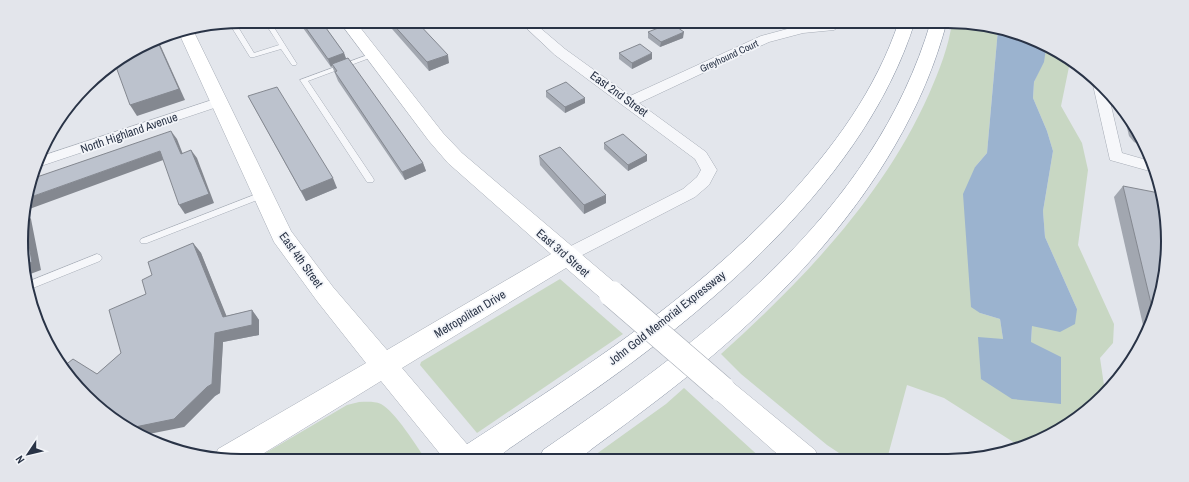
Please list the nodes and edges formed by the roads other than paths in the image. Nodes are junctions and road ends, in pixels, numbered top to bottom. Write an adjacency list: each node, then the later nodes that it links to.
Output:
1 (236, 28): 9 (lane)
2 (271, 28): 9 (lane)
3 (352, 28): 10 (main road, East 3rd Street)
4 (533, 28): 14 (street, East 2nd Street)
5 (813, 28): 14 (street, Greyhound Court)
6 (905, 28): 27 (main road, John Gold Memorial Expressway)
7 (938, 28): 28 (main road)
8 (187, 35): 13 (main road, East 4th Street)
9 (283, 46): 11 (lane)
10 (373, 55): 18 (lane); 21 (main road, East 3rd Street)
11 (294, 64)
12 (1102, 93): 16 (street)
13 (218, 102): 15 (street, North Highland Avenue); 19 (main road, East 4th Street)
14 (630, 102): 17 (street, East 2nd Street)
15 (43, 161)
16 (1148, 167)
17 (709, 170): 21 (street, Metropolitan Drive)
18 (370, 180)
19 (262, 195): 20 (lane); 24 (main road, East 4th Street)
20 (144, 242)
21 (567, 256): 24 (main road, Metropolitan Drive); 29 (main road, East 3rd Street, bridge)
22 (97, 258): 23 (lane)
23 (32, 284)
24 (385, 365): 25 (main road, Metropolitan Drive); 26 (main road, East 4th Street)
25 (236, 454)
26 (457, 454)
27 (477, 454)
28 (561, 454)
29 (798, 454)

